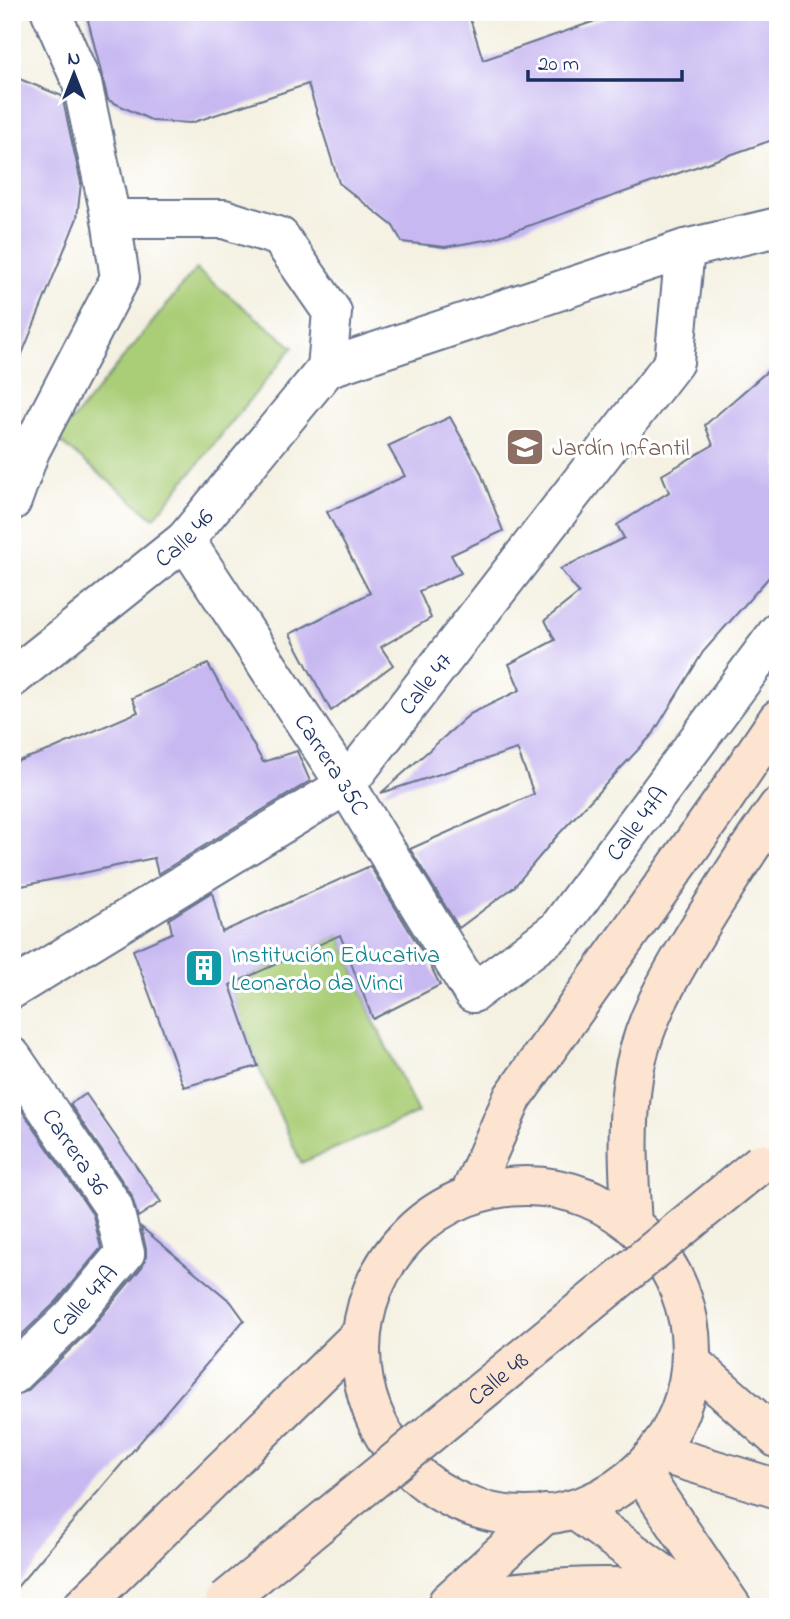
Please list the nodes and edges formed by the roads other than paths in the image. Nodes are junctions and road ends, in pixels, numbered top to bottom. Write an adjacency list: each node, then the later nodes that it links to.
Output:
1 (51, 12): 2 (street)
2 (111, 219): 5 (street); 6 (street)
3 (778, 227): 4 (street)
4 (685, 249): 5 (street); 11 (street, Calle 47)
5 (327, 368): 7 (street, Calle 46)
6 (12, 501)
7 (185, 540): 9 (street, Calle 46); 11 (street, Carrera 35C)
8 (778, 632): 14 (street, Calle 47A)
9 (12, 678)
10 (778, 719): 17 (main road)
11 (346, 785): 13 (street, Calle 47); 14 (street, Carrera 35C)
12 (778, 807): 18 (main road)
13 (12, 989)
14 (473, 993)
15 (12, 1057): 19 (street, Carrera 36)
16 (769, 1156): 28 (main road, Calle 48, bridge)
17 (468, 1196): 18 (main road); 20 (main road)
18 (632, 1224): 21 (main road)
19 (125, 1253): 22 (street, Calle 47A)
20 (361, 1334): 26 (main road); 30 (main road)
21 (692, 1363): 23 (main road); 24 (main road)
22 (12, 1375)
23 (778, 1439)
24 (649, 1461): 25 (main road); 26 (main road); 31 (main road)
25 (778, 1489)
26 (559, 1512): 27 (main road); 29 (main road)
27 (702, 1600): 29 (main road)
28 (222, 1604)
29 (445, 1604)
30 (82, 1607)
31 (732, 1607)

